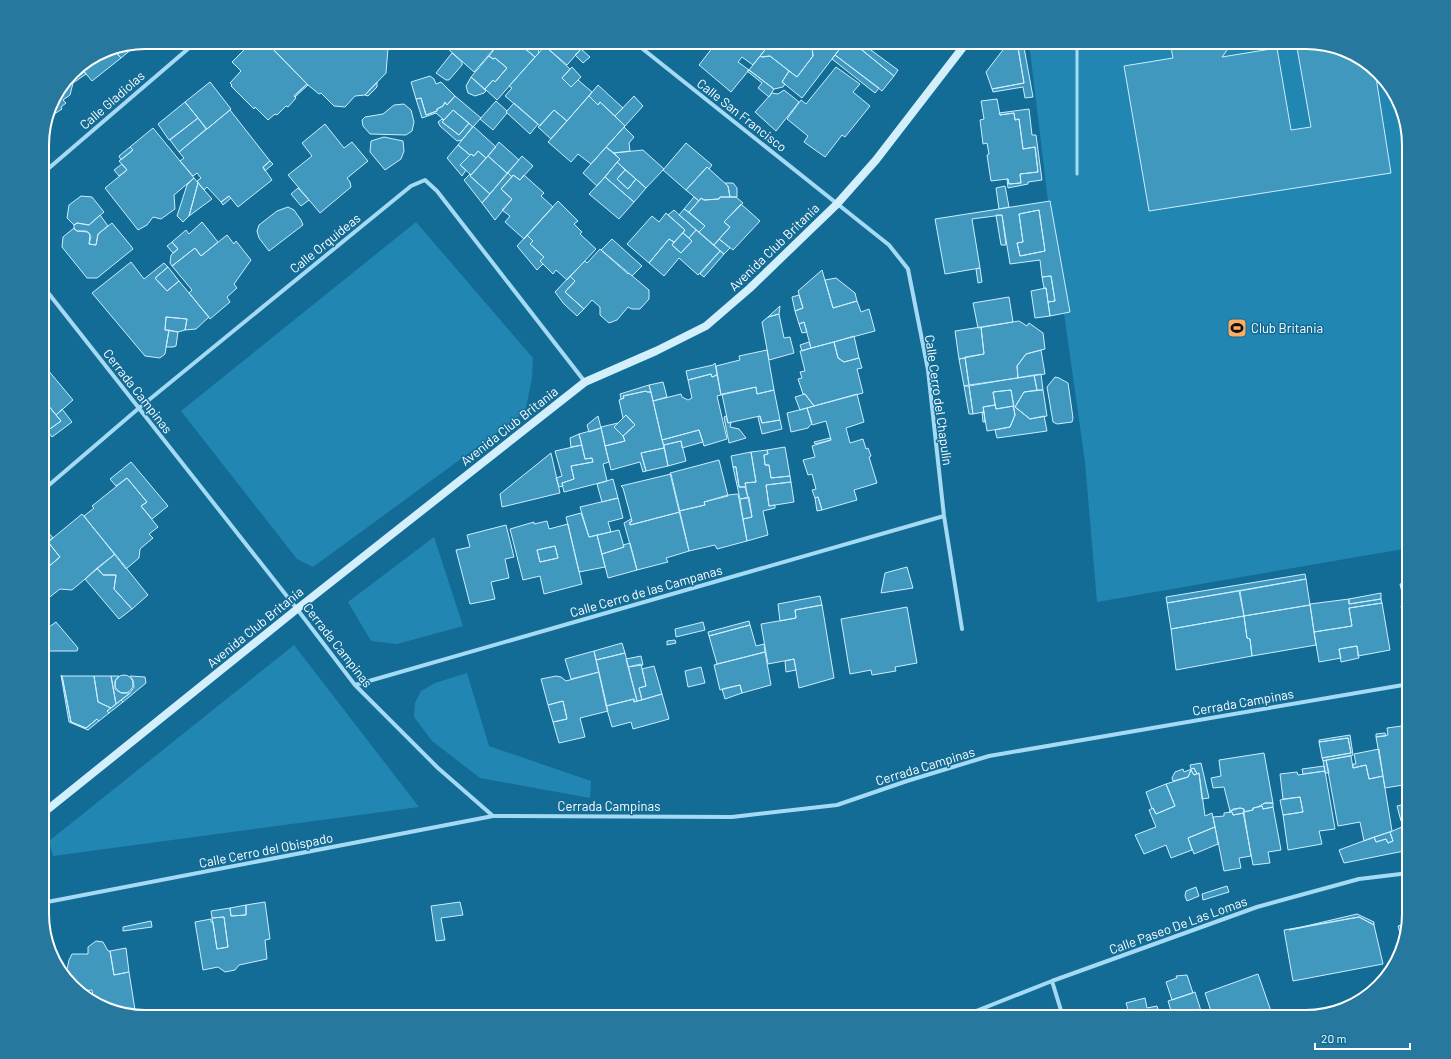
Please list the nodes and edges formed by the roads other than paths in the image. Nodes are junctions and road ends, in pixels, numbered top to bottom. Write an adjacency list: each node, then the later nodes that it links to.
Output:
1 (188, 49): 5 (street, Calle Gladiolas)
2 (643, 49): 7 (street, Calle San Francisco)
3 (962, 49): 7 (main road, Avenida Club Britania)
4 (1077, 49): 6 (lane)
5 (49, 168)
6 (1077, 174)
7 (837, 204): 9 (main road, Avenida Club Britania); 12 (street, Calle Cerro del Chapulín)
8 (49, 294): 10 (street, Cerrada Campinas)
9 (585, 382): 10 (street, Calle Orquídeas); 13 (main road, Avenida Club Britania)
10 (139, 408): 11 (street, Calle Orquídeas); 13 (street, Cerrada Campinas)
11 (49, 485)
12 (944, 516): 14 (street, Calle Cerro del Chapulín); 15 (street, Calle Cerro de las Campanas)
13 (297, 608): 15 (street, Cerrada Campinas); 17 (main road, Avenida Club Britania)
14 (962, 629)
15 (354, 685): 18 (street, Cerrada Campinas)
16 (1402, 685): 18 (street, Cerrada Campinas)
17 (49, 808)
18 (493, 816): 20 (street, Calle Cerro del Obispado)
19 (1402, 874): 21 (street, Calle Paseo De Las Lomas)
20 (49, 902)
21 (1052, 981): 22 (street, Calle Paseo De Las Lomas); 23 (street)
22 (979, 1010)
23 (1061, 1010)

